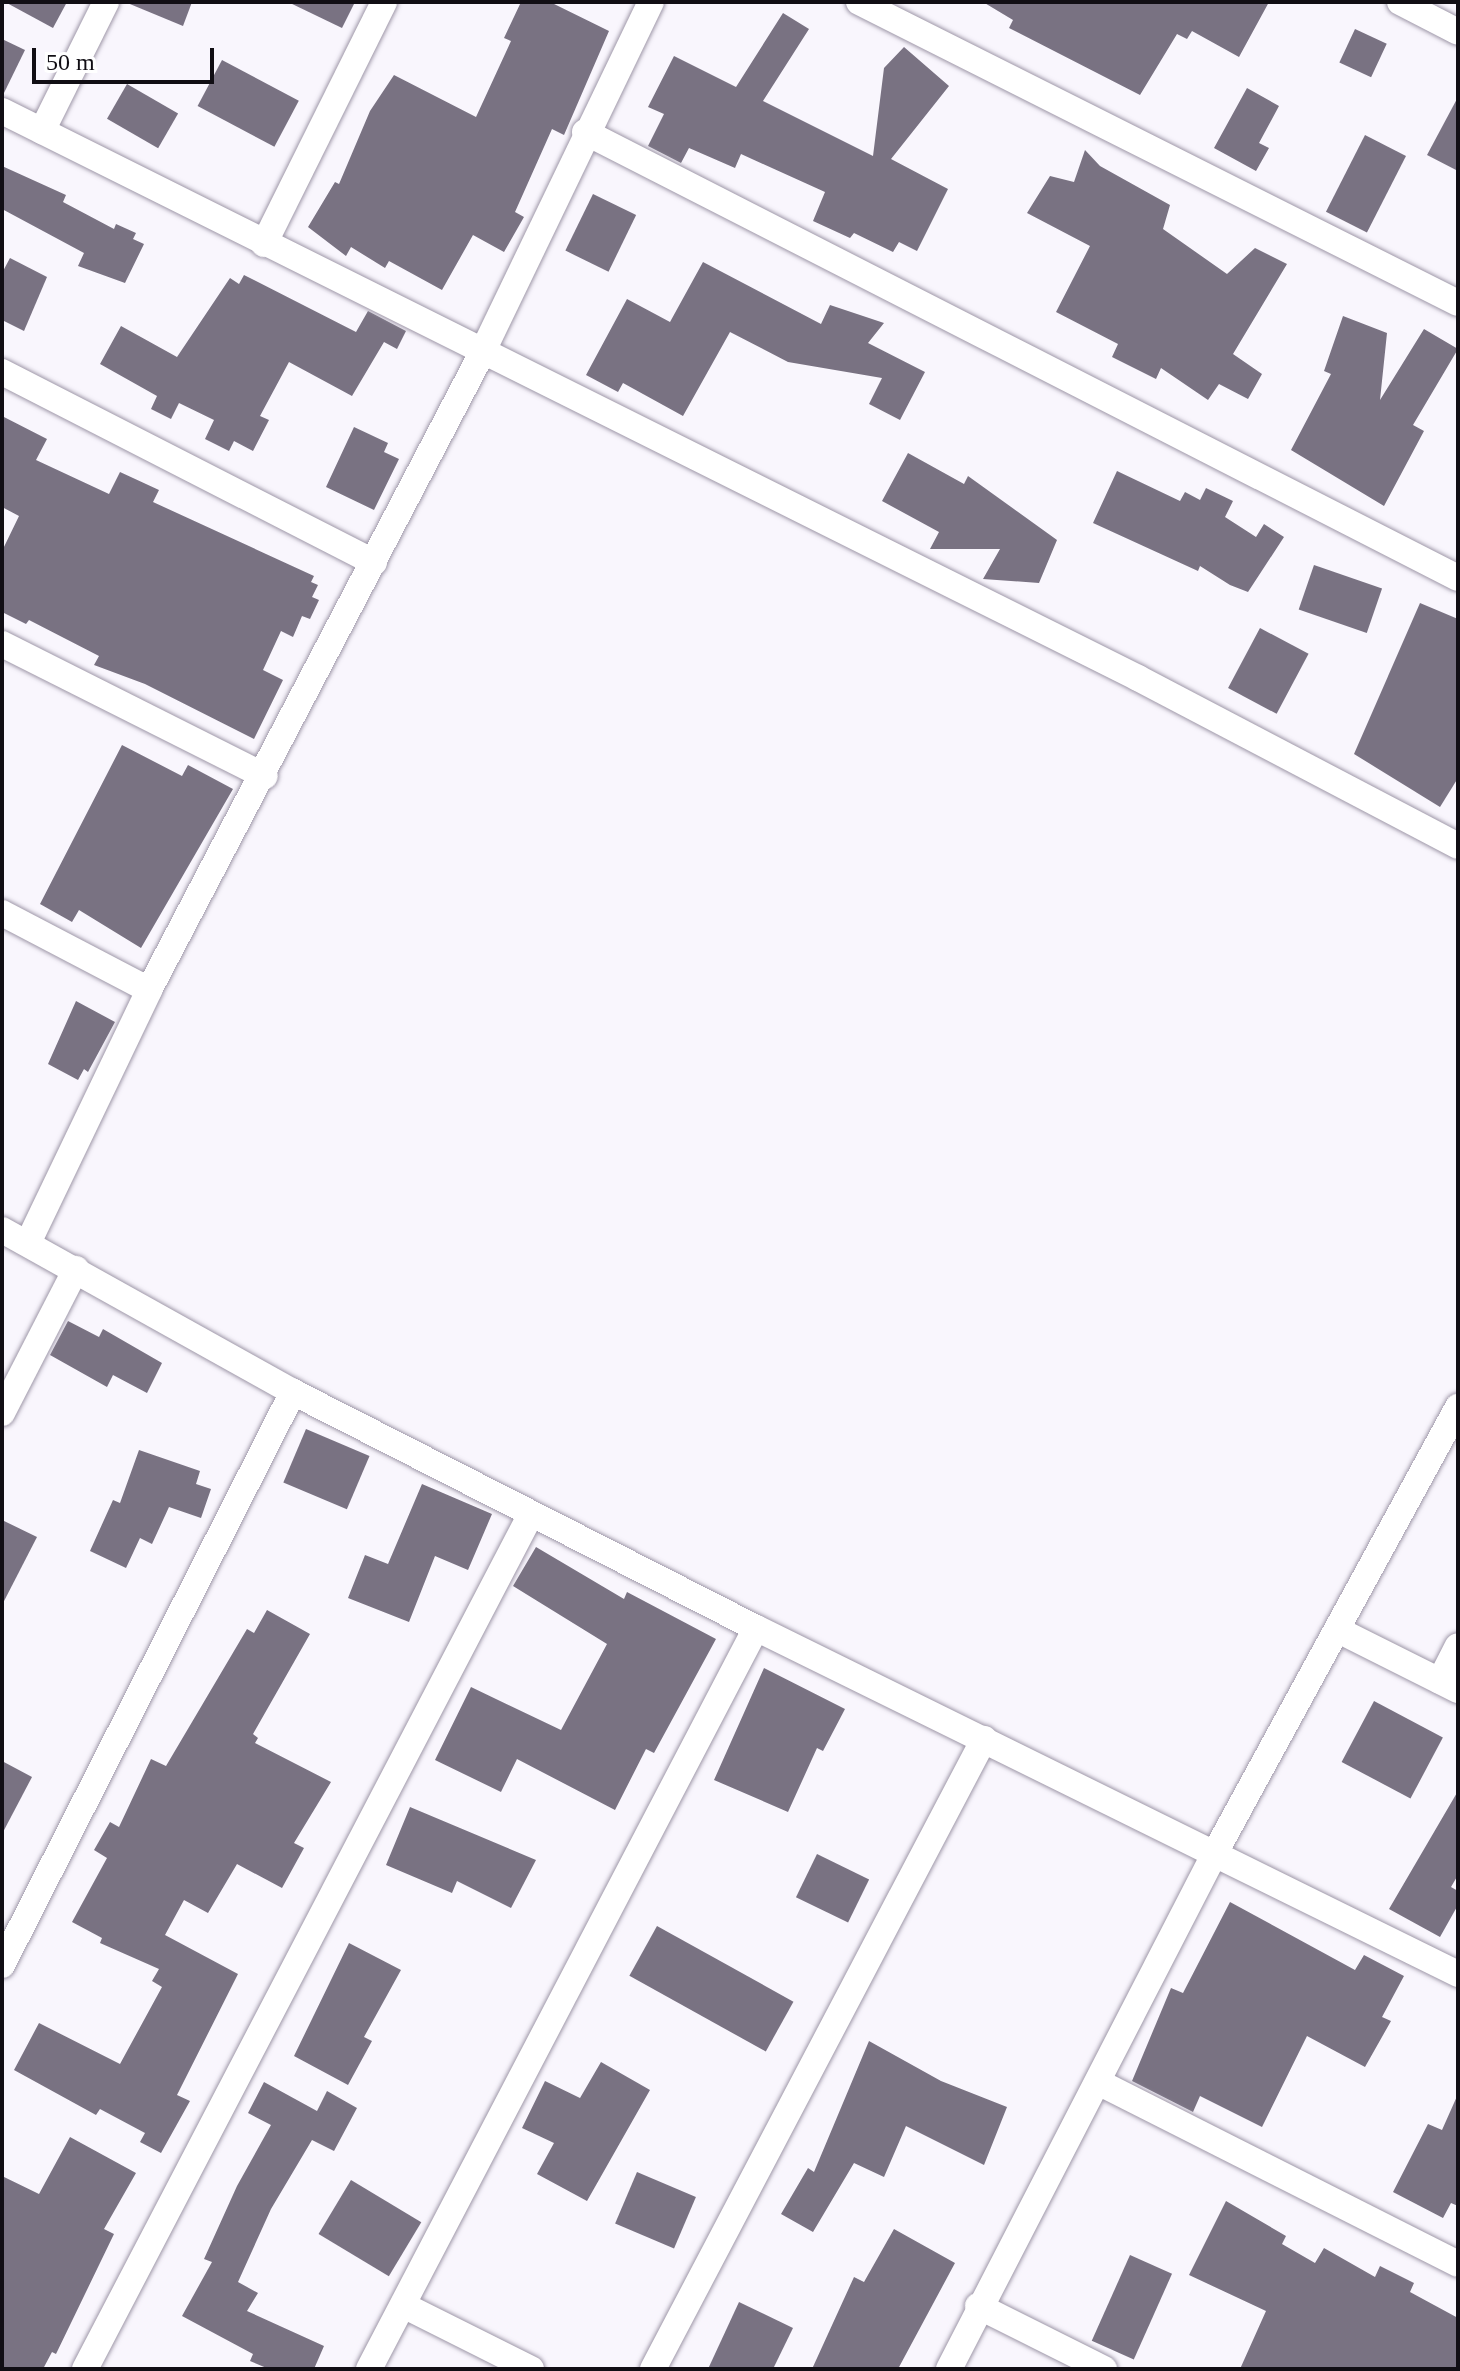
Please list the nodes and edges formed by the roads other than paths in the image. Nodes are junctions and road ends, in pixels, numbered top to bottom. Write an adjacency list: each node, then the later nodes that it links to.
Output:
1 (106, 2): 8 (street)
2 (384, 2): 10 (street)
3 (651, 2): 9 (street)
4 (859, 2): 11 (street)
5 (1400, 2): 6 (street)
6 (1458, 32)
7 (2, 111): 8 (street)
8 (42, 131): 10 (street)
9 (585, 132): 12 (street); 15 (street)
10 (264, 244): 12 (street)
11 (1458, 303)
12 (483, 351): 14 (street); 18 (street)
13 (2, 372): 14 (street)
14 (374, 562): 17 (street)
15 (1458, 578)
16 (2, 644): 17 (street)
17 (265, 776): 20 (street)
18 (1458, 846)
19 (2, 913): 20 (street)
20 (149, 990): 22 (street)
21 (2, 1230): 22 (street)
22 (28, 1243): 23 (street)
23 (76, 1269): 24 (street); 26 (street)
24 (293, 1392): 27 (street); 34 (street)
25 (1458, 1407): 29 (street)
26 (2, 1413)
27 (531, 1514): 28 (street); 40 (street)
28 (756, 1628): 32 (street); 38 (street)
29 (1340, 1631): 31 (street); 33 (street)
30 (1458, 1646): 31 (street)
31 (1449, 1685)
32 (984, 1739): 33 (street); 43 (street)
33 (1216, 1851): 35 (street); 36 (street)
34 (2, 1965)
35 (1458, 1974)
36 (1098, 2082): 37 (street); 39 (street)
37 (1458, 2264)
38 (405, 2306): 41 (street); 42 (street)
39 (978, 2306): 44 (street); 45 (street)
40 (85, 2369)
41 (369, 2369)
42 (531, 2369)
43 (653, 2369)
44 (949, 2369)
45 (1104, 2369)

